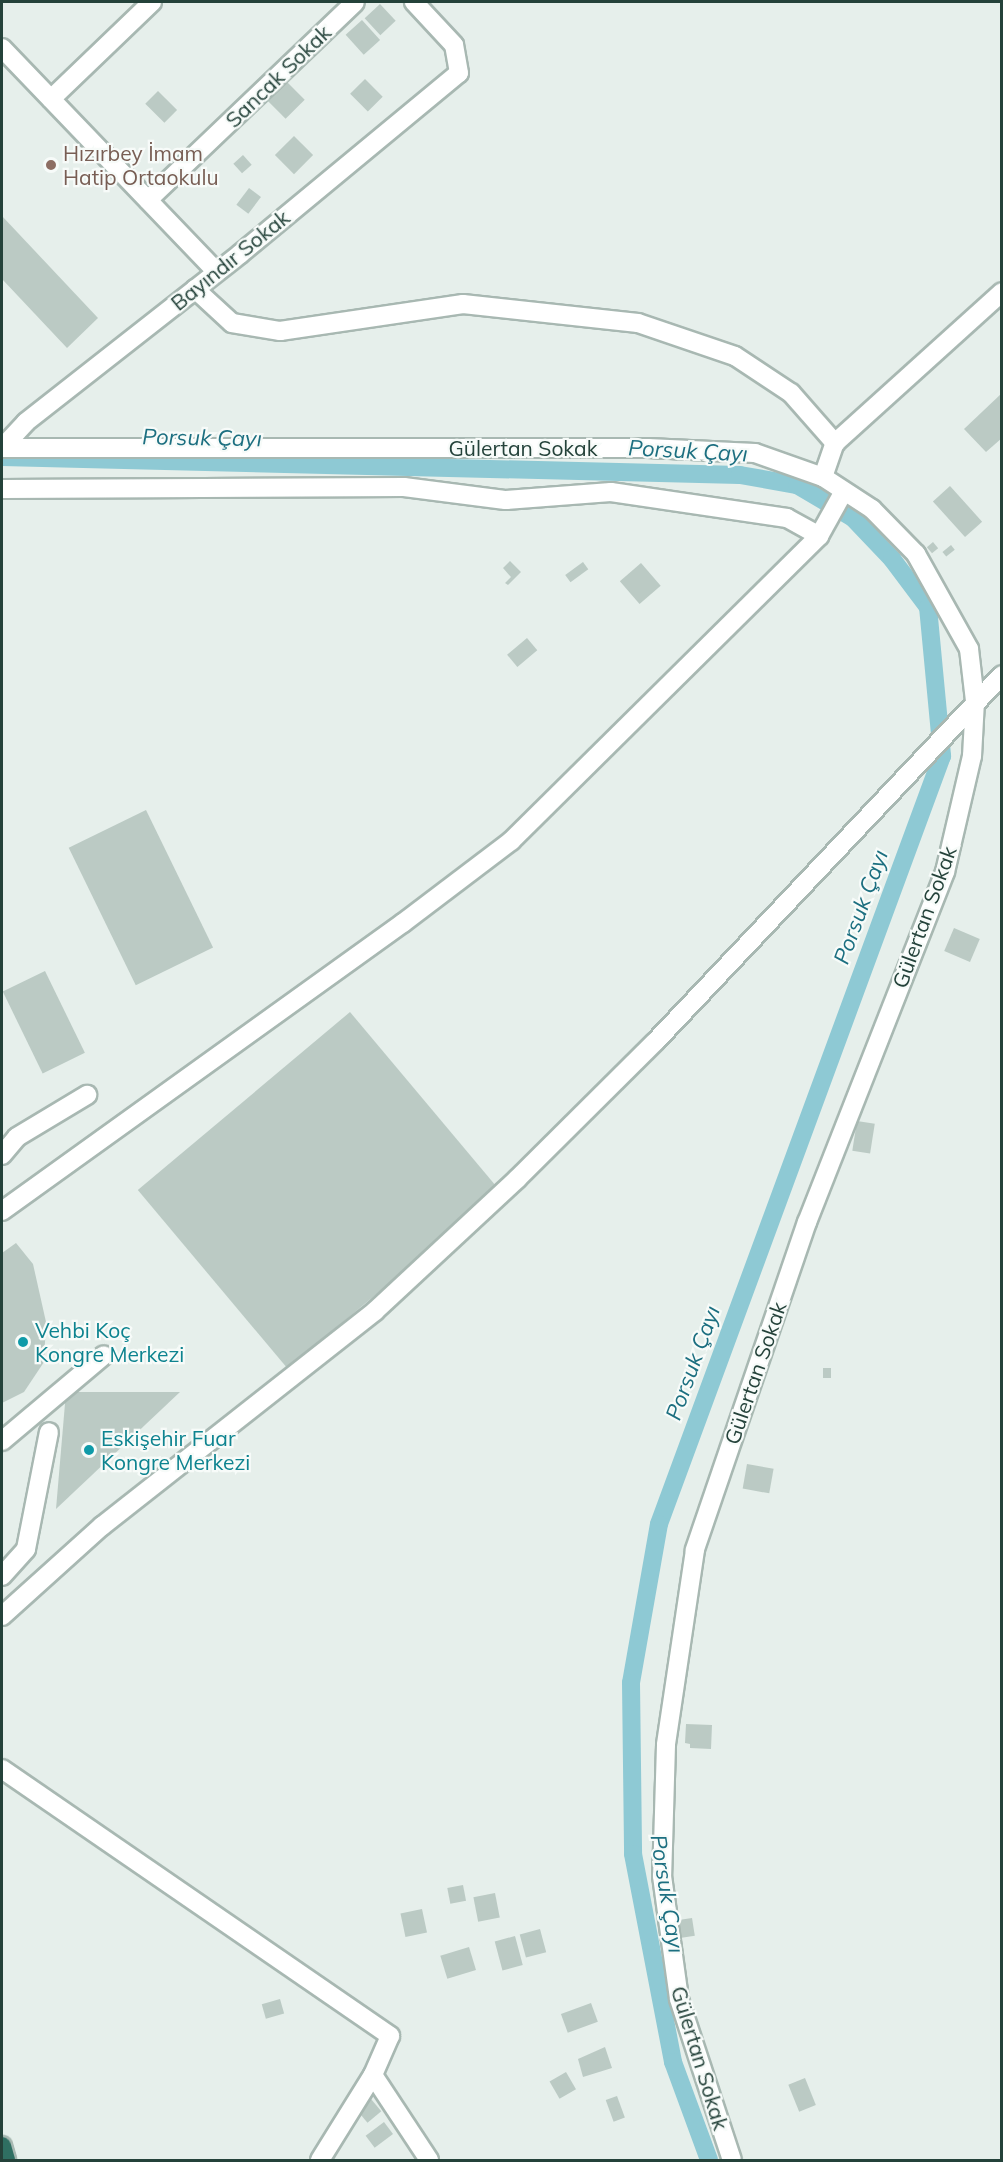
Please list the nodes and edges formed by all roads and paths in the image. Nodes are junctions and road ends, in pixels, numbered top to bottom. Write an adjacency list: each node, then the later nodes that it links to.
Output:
1 (152, 2): 5 (street)
2 (355, 2): 6 (street, Sancak Sokak)
3 (414, 2): 7 (street, Bayındır Sokak)
4 (2, 48): 5 (street)
5 (51, 99): 6 (street)
6 (148, 200): 7 (street)
7 (217, 272): 8 (street, Bayındır Sokak)
8 (195, 289): 10 (street); 11 (street, Bayındır Sokak)
9 (1002, 292): 10 (street)
10 (835, 443): 12 (street)
11 (2, 448): 12 (street, Gülertan Sokak)
12 (823, 477): 14 (street, Gülertan Sokak)
13 (2, 489): 15 (street)
14 (843, 493): 15 (street); 17 (street, Gülertan Sokak)
15 (819, 536): 20 (street)
16 (1002, 675): 17 (street)
17 (975, 701): 25 (street); 32 (street, Gülertan Sokak)
18 (87, 1095): 19 (street)
19 (2, 1155)
20 (2, 1211)
21 (104, 1355): 23 (street)
22 (49, 1432): 24 (street)
23 (2, 1441)
24 (2, 1576)
25 (2, 1616)
26 (2, 1769): 27 (street)
27 (373, 2075): 30 (street); 31 (street)
28 (2, 2146): 29 (highway)
29 (6, 2160)
30 (320, 2160)
31 (429, 2160)
32 (732, 2160)

